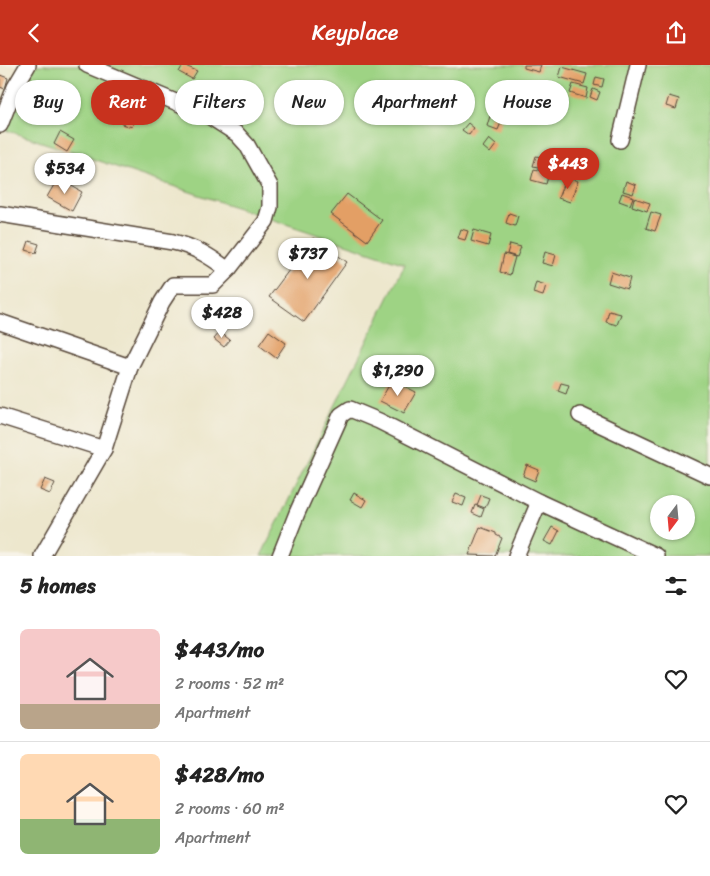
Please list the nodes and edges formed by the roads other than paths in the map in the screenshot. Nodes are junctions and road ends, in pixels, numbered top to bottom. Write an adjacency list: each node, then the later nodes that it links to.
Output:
1 (28, 65): 4 (street)
2 (87, 65): 7 (street)
3 (638, 65): 5 (street)
4 (0, 125)
5 (620, 140)
6 (0, 215): 7 (street)
7 (228, 270): 9 (street)
8 (0, 322): 9 (street)
9 (130, 367): 12 (street)
10 (580, 415): 13 (street)
11 (0, 416): 12 (street)
12 (104, 449): 15 (street)
13 (710, 476)
14 (539, 502): 16 (street); 17 (street); 18 (street)
15 (42, 556)
16 (280, 556)
17 (516, 556)
18 (656, 556)

